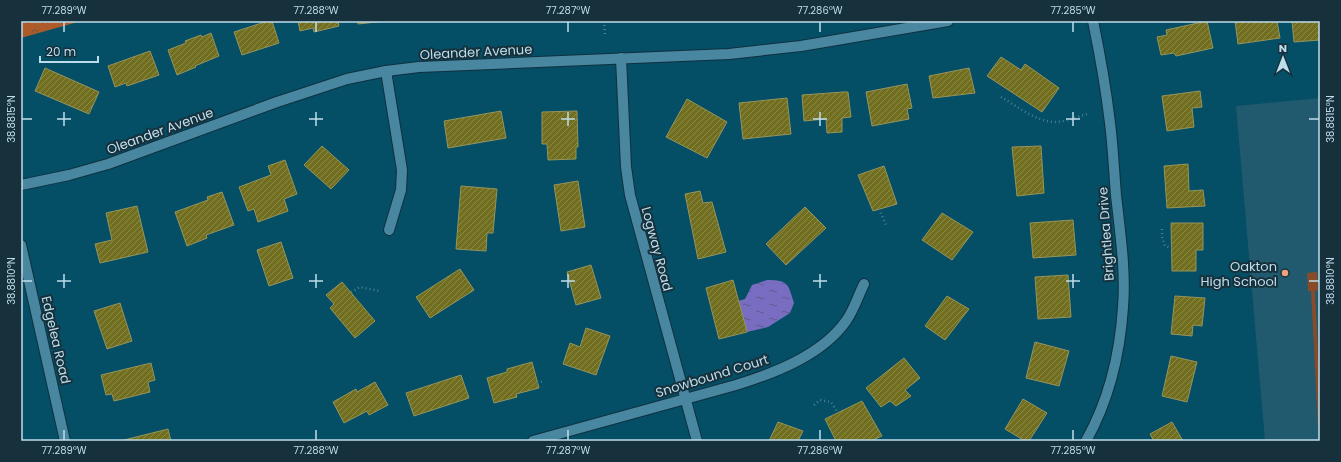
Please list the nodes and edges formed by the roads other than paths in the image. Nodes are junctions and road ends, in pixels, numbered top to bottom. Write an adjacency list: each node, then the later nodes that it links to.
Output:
1 (948, 21): 3 (street, Oleander Avenue)
2 (1094, 21): 13 (street, Brightlea Drive)
3 (622, 58): 4 (street, Oleander Avenue); 9 (street, Logway Road)
4 (386, 71): 5 (street, Oleander Avenue); 6 (street)
5 (21, 185)
6 (389, 230)
7 (21, 245): 10 (street, Edgelea Road)
8 (864, 284): 9 (street, Snowbound Court)
9 (685, 400): 11 (street, Snowbound Court); 12 (street, Logway Road)
10 (65, 441)
11 (533, 441)
12 (697, 441)
13 (1086, 441)

